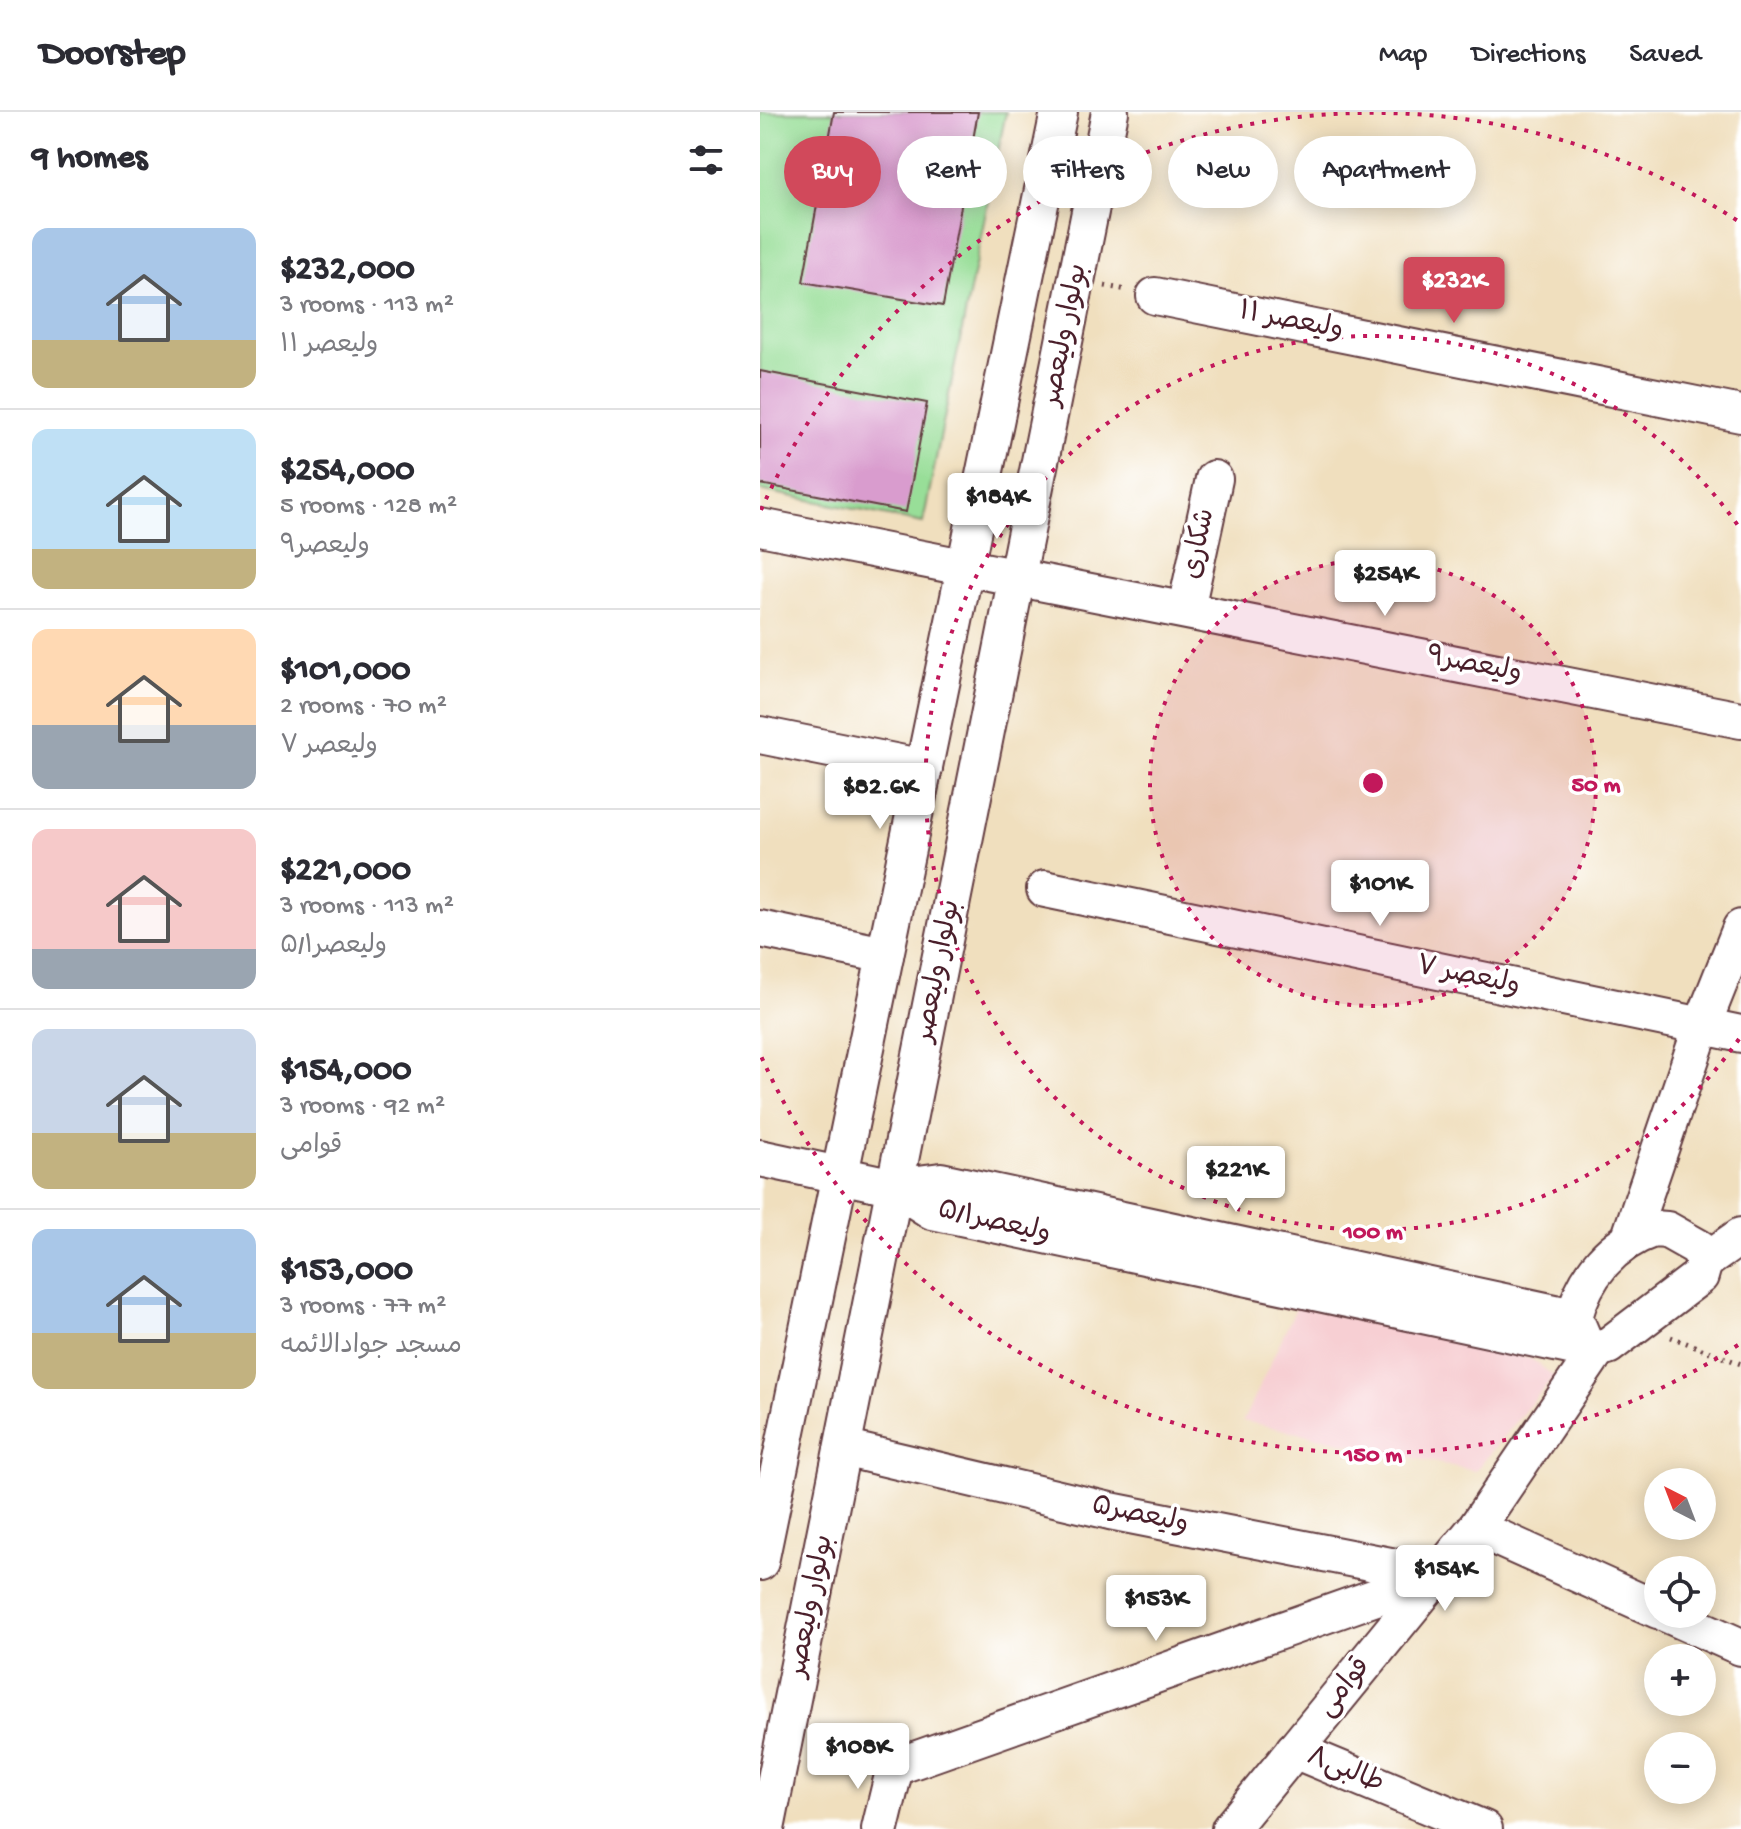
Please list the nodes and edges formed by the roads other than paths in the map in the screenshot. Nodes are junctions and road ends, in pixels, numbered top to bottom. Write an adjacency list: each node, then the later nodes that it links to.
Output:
1 (1059, 112): 7 (street, بولوار ولیعصر)
2 (1110, 112): 8 (street, بولوار ولیعصر)
3 (1155, 296): 4 (street, ولیعصر ۱۱)
4 (1741, 414)
5 (1214, 479): 9 (street, شکاری)
6 (760, 527): 7 (street, ولیعصر۹)
7 (965, 566): 8 (street, ولیعصر۹); 12 (street, بولوار ولیعصر)
8 (1018, 576): 9 (street, ولیعصر۹); 21 (street, بولوار ولیعصر)
9 (1186, 609): 10 (street, ولیعصر۹)
10 (1741, 720)
11 (760, 735): 12 (street)
12 (924, 768): 16 (street, بولوار ولیعصر)
13 (1045, 889): 17 (street, ولیعصر ۷)
14 (1741, 928): 17 (street)
15 (760, 929): 16 (street)
16 (885, 955): 20 (street, بولوار ولیعصر)
17 (1702, 1026): 18 (street, ولیعصر ۷); 23 (street)
18 (1741, 1034)
19 (760, 1158): 20 (street)
20 (840, 1174): 21 (street); 29 (street, بولوار ولیعصر)
21 (895, 1187): 25 (street, ولیعصر۵/۱); 26 (street, ولیعصر۵/۱); 27 (street, بولوار ولیعصر)
22 (1741, 1236): 24 (street)
23 (1630, 1237): 24 (street); 25 (street)
24 (1704, 1262): 26 (street)
25 (1574, 1317): 26 (street)
26 (1592, 1350): 28 (street, قوامی)
27 (843, 1448): 30 (street, ولیعصر۵); 35 (street, بولوار ولیعصر)
28 (1476, 1528): 30 (street, قوامی); 31 (street)
29 (760, 1562)
30 (1438, 1575): 34 (street, قوامی); 36 (street)
31 (1644, 1604)
32 (1698, 1628): 33 (street)
33 (1741, 1647)
34 (1294, 1750): 37 (street, قوامی); 38 (street, طالبی۸)
35 (766, 1829)
36 (880, 1829)
37 (1230, 1829)
38 (1484, 1829)

